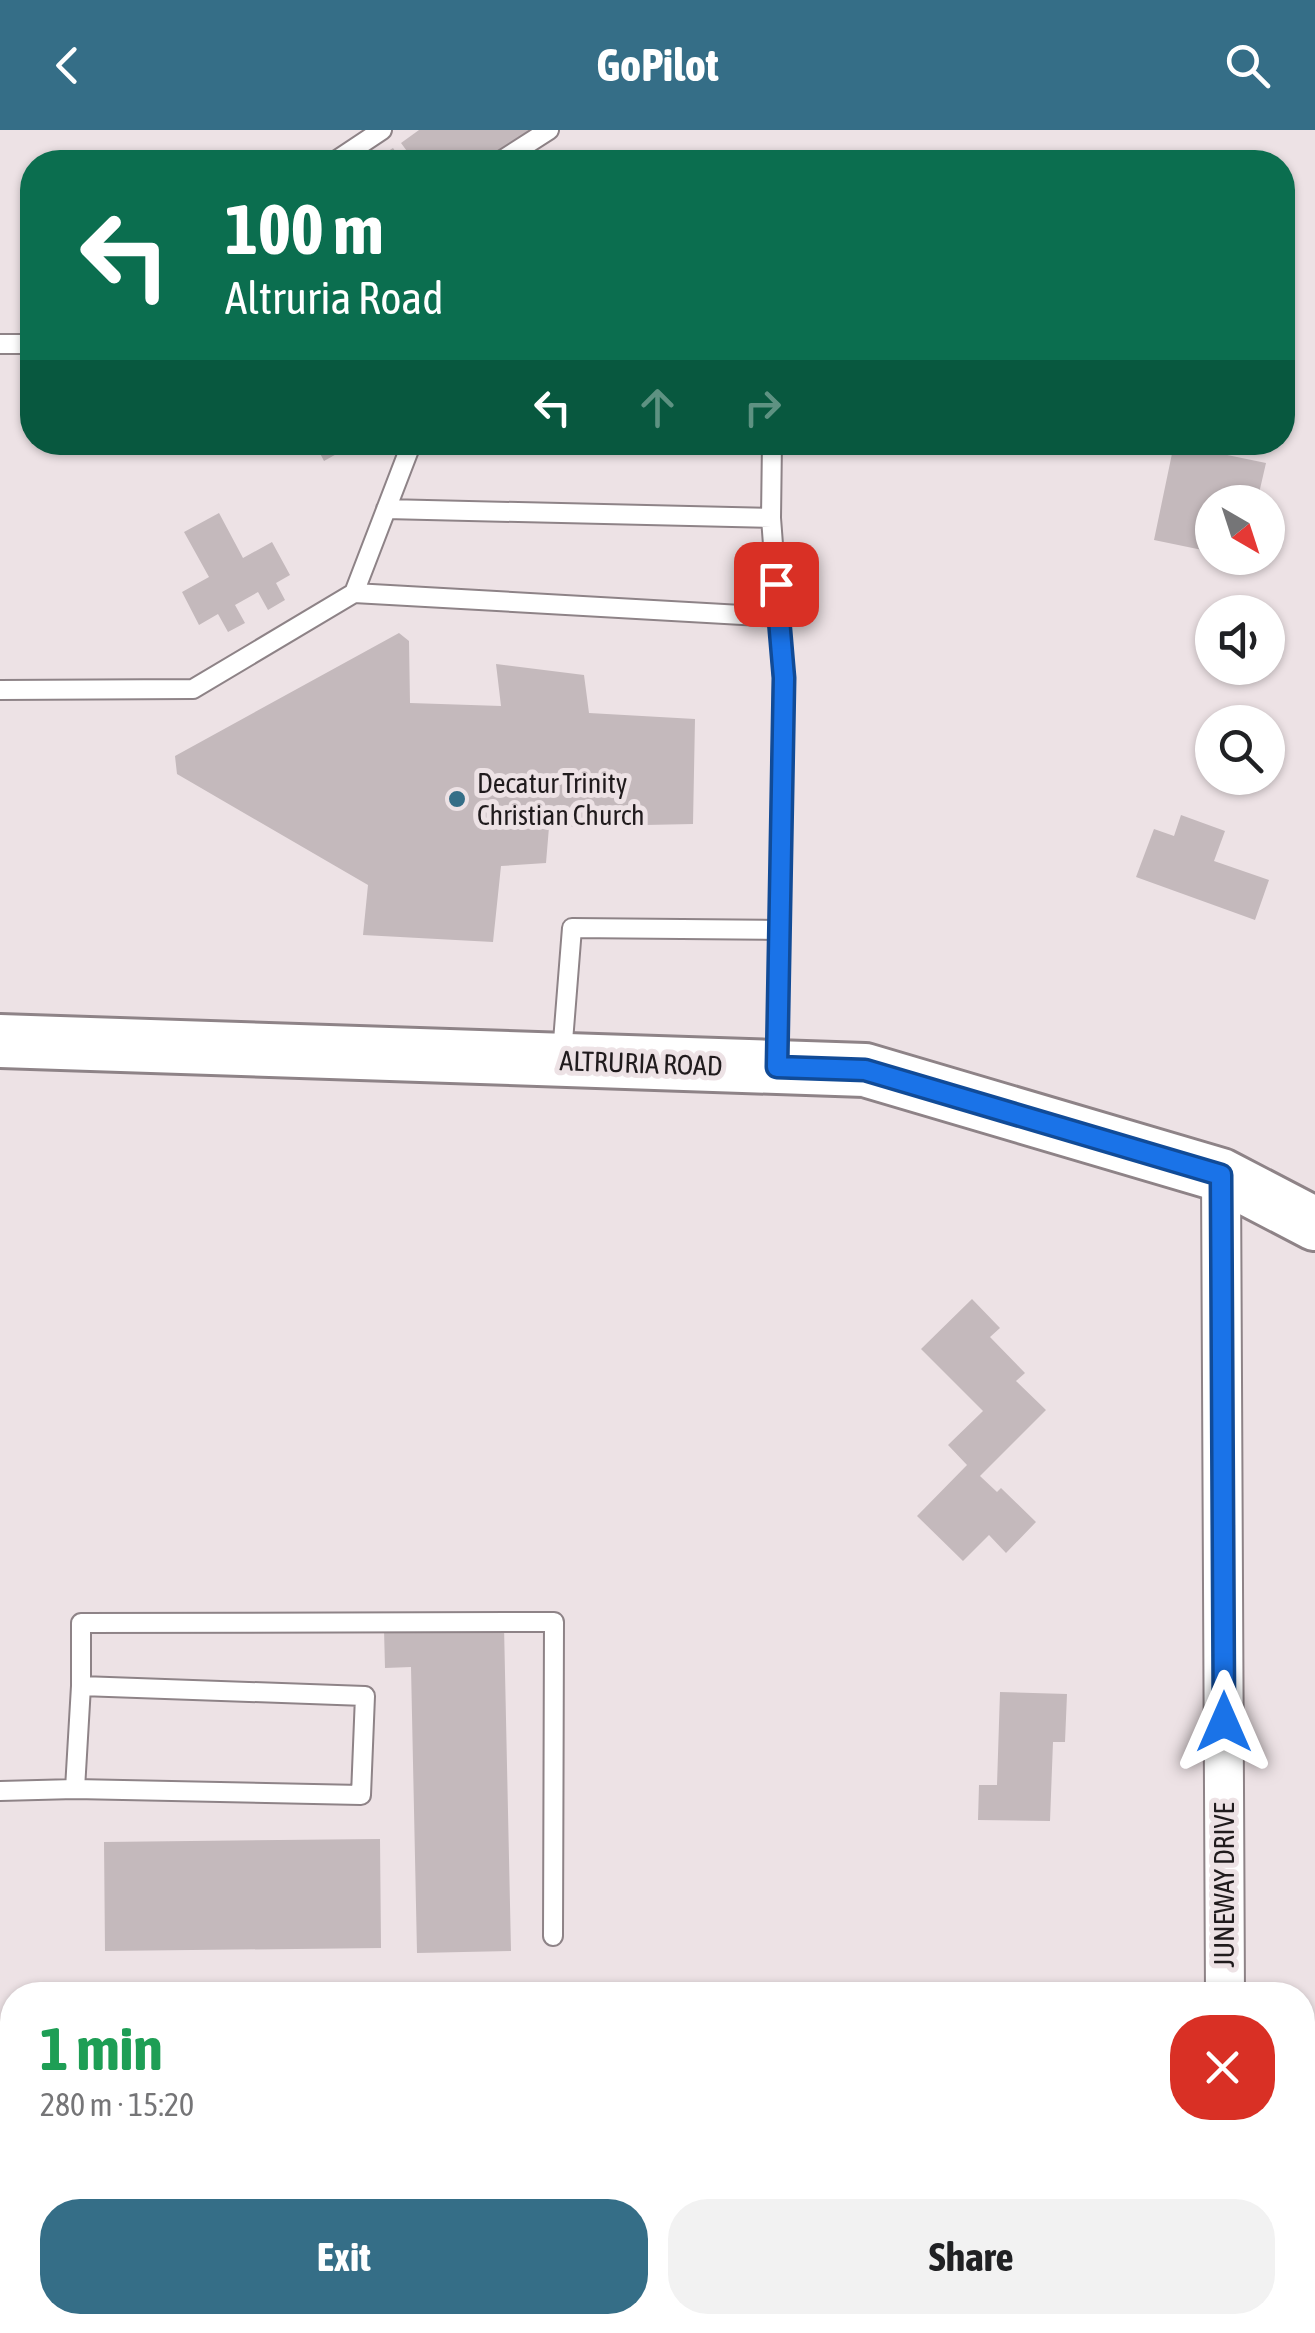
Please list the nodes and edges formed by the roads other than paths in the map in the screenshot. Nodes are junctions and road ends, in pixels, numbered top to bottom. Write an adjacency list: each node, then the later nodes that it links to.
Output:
1 (382, 130): 3 (lane)
2 (549, 130): 4 (lane)
3 (352, 150)
4 (518, 150)
5 (407, 455): 7 (lane)
6 (772, 455): 8 (lane)
7 (386, 509): 8 (lane); 9 (lane)
8 (770, 518): 10 (lane)
9 (354, 593): 10 (lane); 11 (lane)
10 (778, 617): 12 (lane)
11 (0, 690)
12 (780, 930): 14 (lane); 15 (lane)
13 (0, 1041): 14 (street, ALTRURIA ROAD)
14 (562, 1060): 15 (street, ALTRURIA ROAD)
15 (777, 1067): 16 (street, ALTRURIA ROAD)
16 (1221, 1175): 17 (street, ALTRURIA ROAD); 22 (street, JUNEWAY DRIVE)
17 (1315, 1224)
18 (81, 1686): 19 (lane); 19 (lane); 21 (lane)
19 (74, 1789): 20 (lane)
20 (0, 1792)
21 (553, 1936)
22 (1224, 1982)

